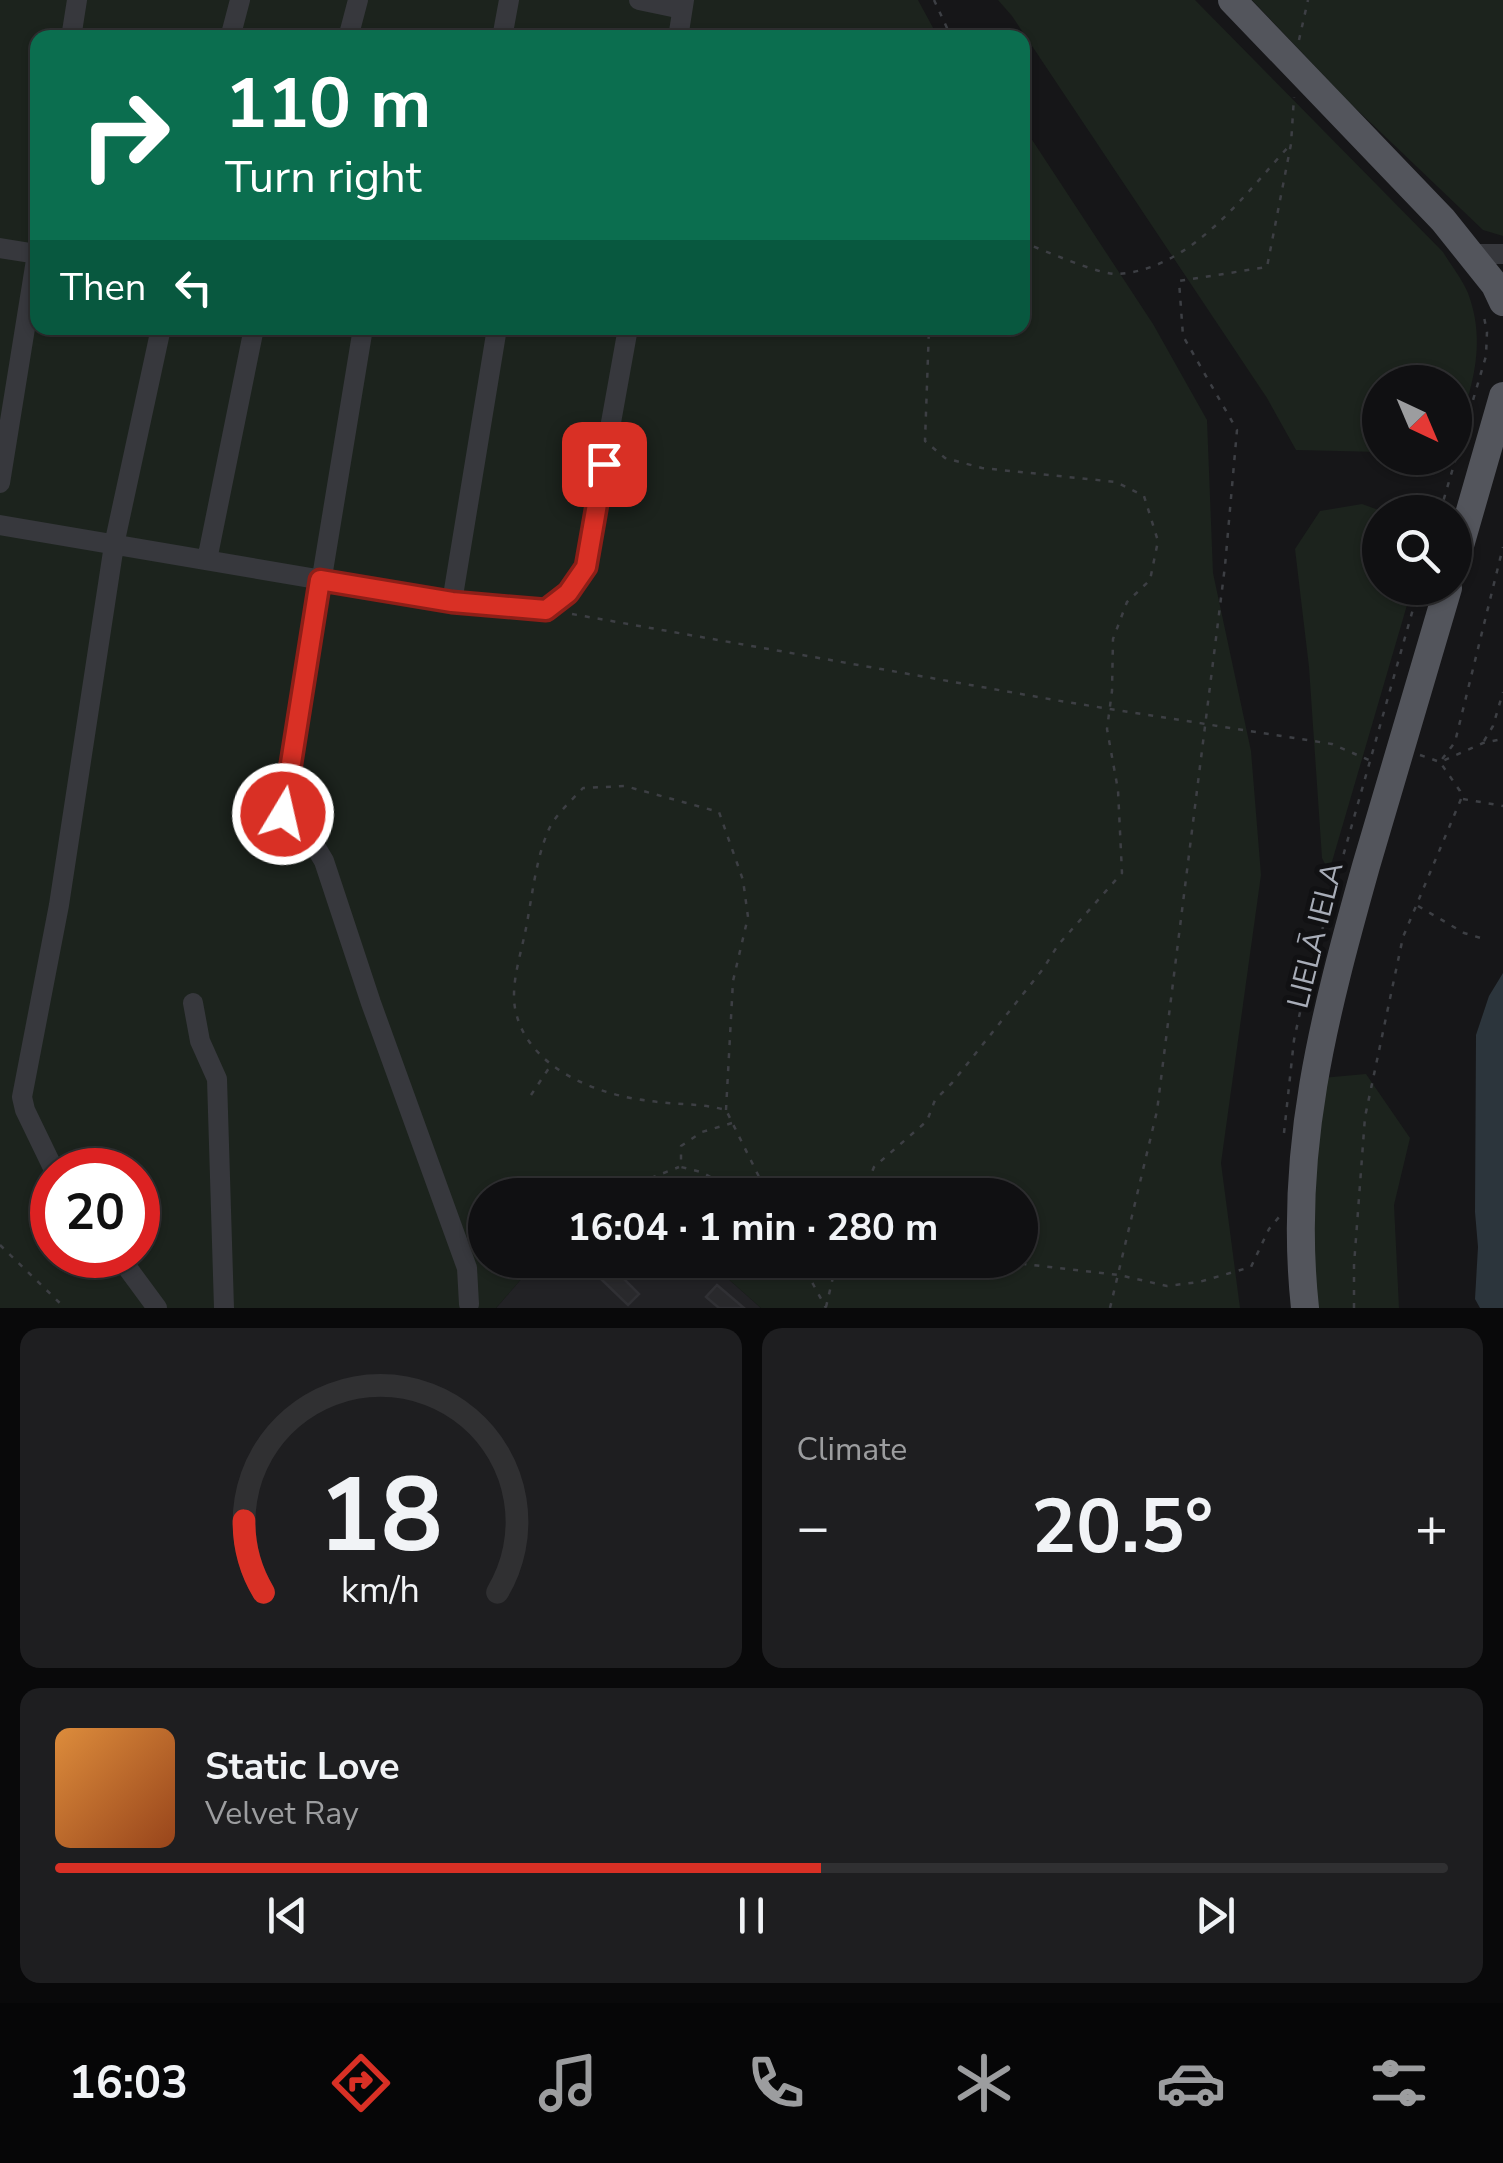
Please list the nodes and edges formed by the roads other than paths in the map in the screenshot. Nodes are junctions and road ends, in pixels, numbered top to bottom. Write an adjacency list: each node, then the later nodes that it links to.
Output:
1 (77, 0): 8 (street)
2 (240, 0): 9 (street)
3 (358, 0): 10 (street)
4 (509, 0): 11 (street)
5 (639, 0): 7 (street)
6 (1232, 0): 15 (main road)
7 (683, 4): 12 (street)
8 (71, 30)
9 (232, 30)
10 (350, 30)
11 (503, 30)
12 (679, 30)
13 (0, 248): 14 (street)
14 (30, 253)
15 (1471, 254): 16 (street); 18 (main road)
16 (1503, 254)
17 (30, 302): 25 (street)
18 (1492, 304)
19 (159, 335): 28 (street)
20 (253, 335): 29 (street)
21 (362, 335): 30 (street)
22 (497, 335): 31 (street)
23 (627, 335): 31 (street)
24 (1503, 396): 26 (main road)
25 (0, 483)
26 (1472, 504)
27 (0, 525): 28 (street)
28 (114, 544): 29 (street); 34 (street)
29 (208, 560): 30 (street)
30 (320, 580): 31 (street); 36 (street)
31 (452, 602)
32 (1443, 605): 39 (main road, LIELĀ IELA)
33 (194, 1003): 38 (street)
34 (43, 1148)
35 (135, 1278): 37 (street)
36 (469, 1304)
37 (157, 1308)
38 (224, 1308)
39 (1304, 1308)

